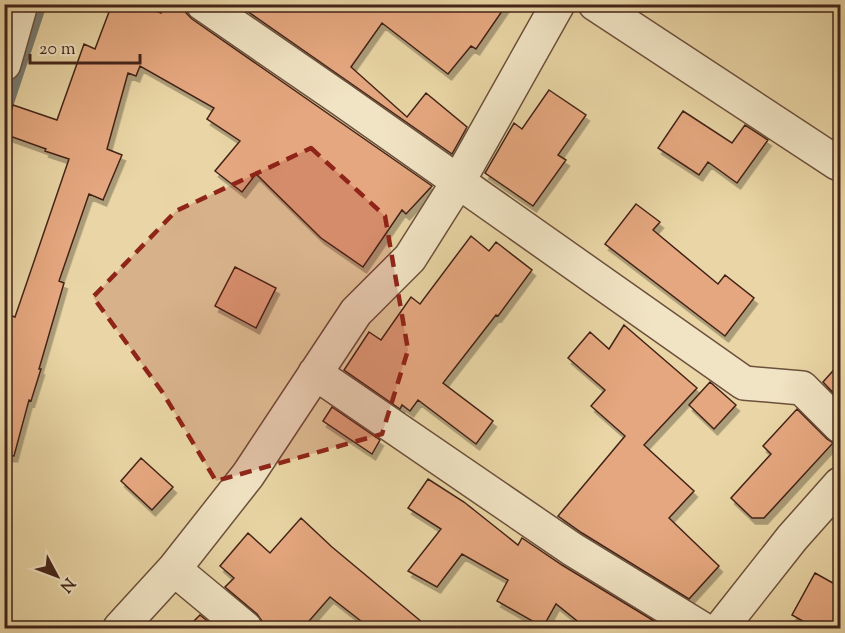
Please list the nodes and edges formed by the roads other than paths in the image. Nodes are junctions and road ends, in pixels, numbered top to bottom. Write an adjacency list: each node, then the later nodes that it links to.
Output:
1 (21, 4): 5 (street)
2 (203, 4): 7 (street)
3 (558, 4): 7 (street)
4 (595, 4): 6 (street)
5 (5, 58)
6 (837, 163)
7 (458, 182): 8 (street); 9 (street)
8 (315, 373): 11 (street); 14 (street)
9 (840, 426)
10 (840, 484): 15 (street)
11 (174, 569): 12 (street); 13 (street)
12 (120, 628)
13 (245, 628)
14 (701, 628)
15 (721, 628)

